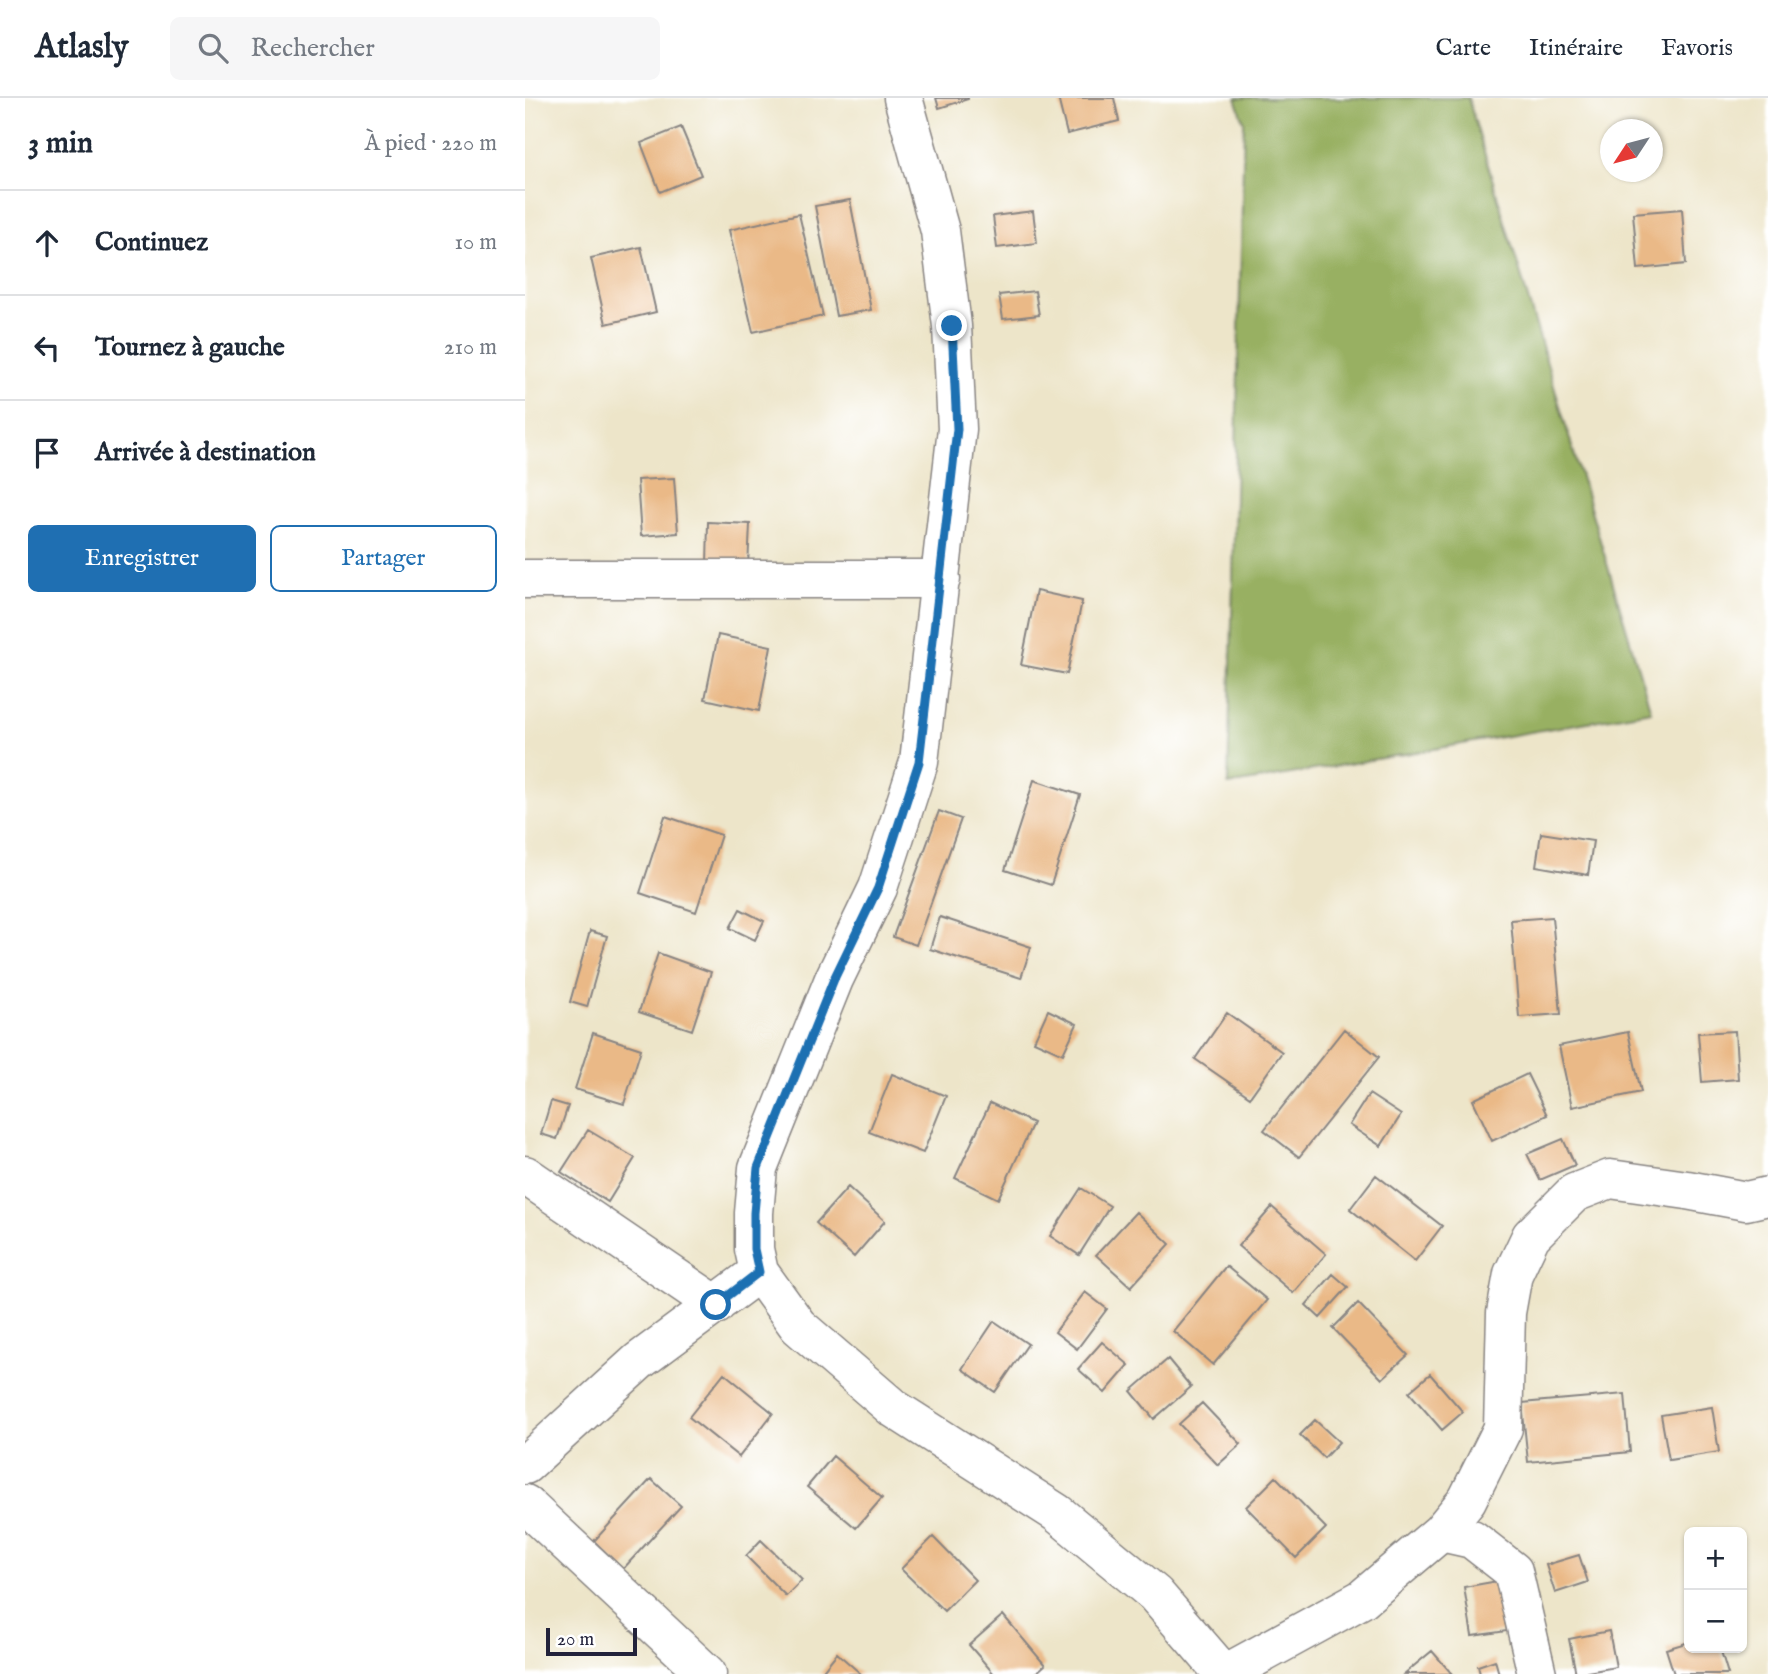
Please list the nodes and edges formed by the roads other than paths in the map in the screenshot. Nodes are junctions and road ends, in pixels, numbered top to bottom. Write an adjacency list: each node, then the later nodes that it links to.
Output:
1 (903, 98): 3 (street)
2 (525, 579): 3 (street)
3 (941, 579): 6 (street)
4 (525, 1175): 7 (street)
5 (1768, 1196): 10 (street)
6 (759, 1272): 7 (street); 12 (street)
7 (716, 1305): 8 (street)
8 (525, 1465)
9 (525, 1504): 11 (street)
10 (1441, 1532): 12 (street); 13 (street)
11 (704, 1673)
12 (1225, 1674)
13 (1538, 1674)

